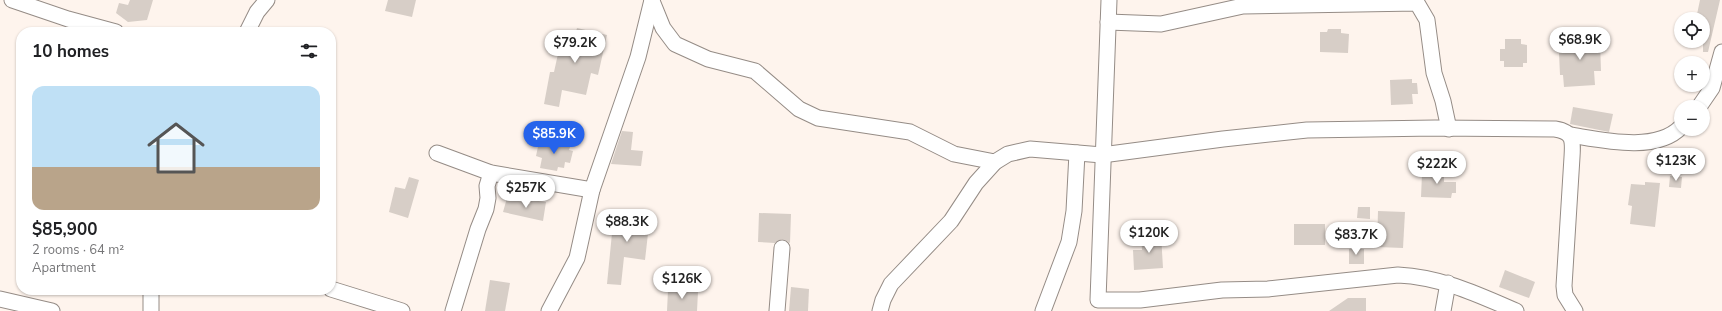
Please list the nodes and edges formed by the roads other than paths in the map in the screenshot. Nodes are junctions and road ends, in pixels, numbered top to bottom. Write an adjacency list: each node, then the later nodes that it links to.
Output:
1 (12, 0): 6 (street)
2 (267, 0): 7 (street)
3 (652, 0): 16 (street); 18 (street)
4 (1109, 0): 5 (street)
5 (1108, 22): 10 (street); 15 (street)
6 (98, 27)
7 (250, 27)
8 (1722, 52): 9 (street)
9 (1704, 100)
10 (1449, 129): 12 (street); 15 (street)
11 (1674, 131): 12 (street)
12 (1570, 135): 35 (street)
13 (437, 153): 17 (street)
14 (1077, 153): 15 (street); 16 (street); 32 (street)
15 (1102, 155): 24 (street)
16 (995, 162): 31 (street)
17 (491, 173): 18 (street); 28 (street)
18 (592, 190): 29 (street)
19 (782, 248): 30 (street)
20 (1448, 282): 24 (street); 33 (street); 34 (street)
21 (336, 291): 27 (street)
22 (151, 295): 26 (street)
23 (0, 299): 25 (street)
24 (1098, 305)
25 (50, 311)
26 (151, 311)
27 (402, 311)
28 (453, 311)
29 (549, 311)
30 (777, 311)
31 (880, 311)
32 (1043, 311)
33 (1443, 311)
34 (1516, 311)
35 (1575, 311)

